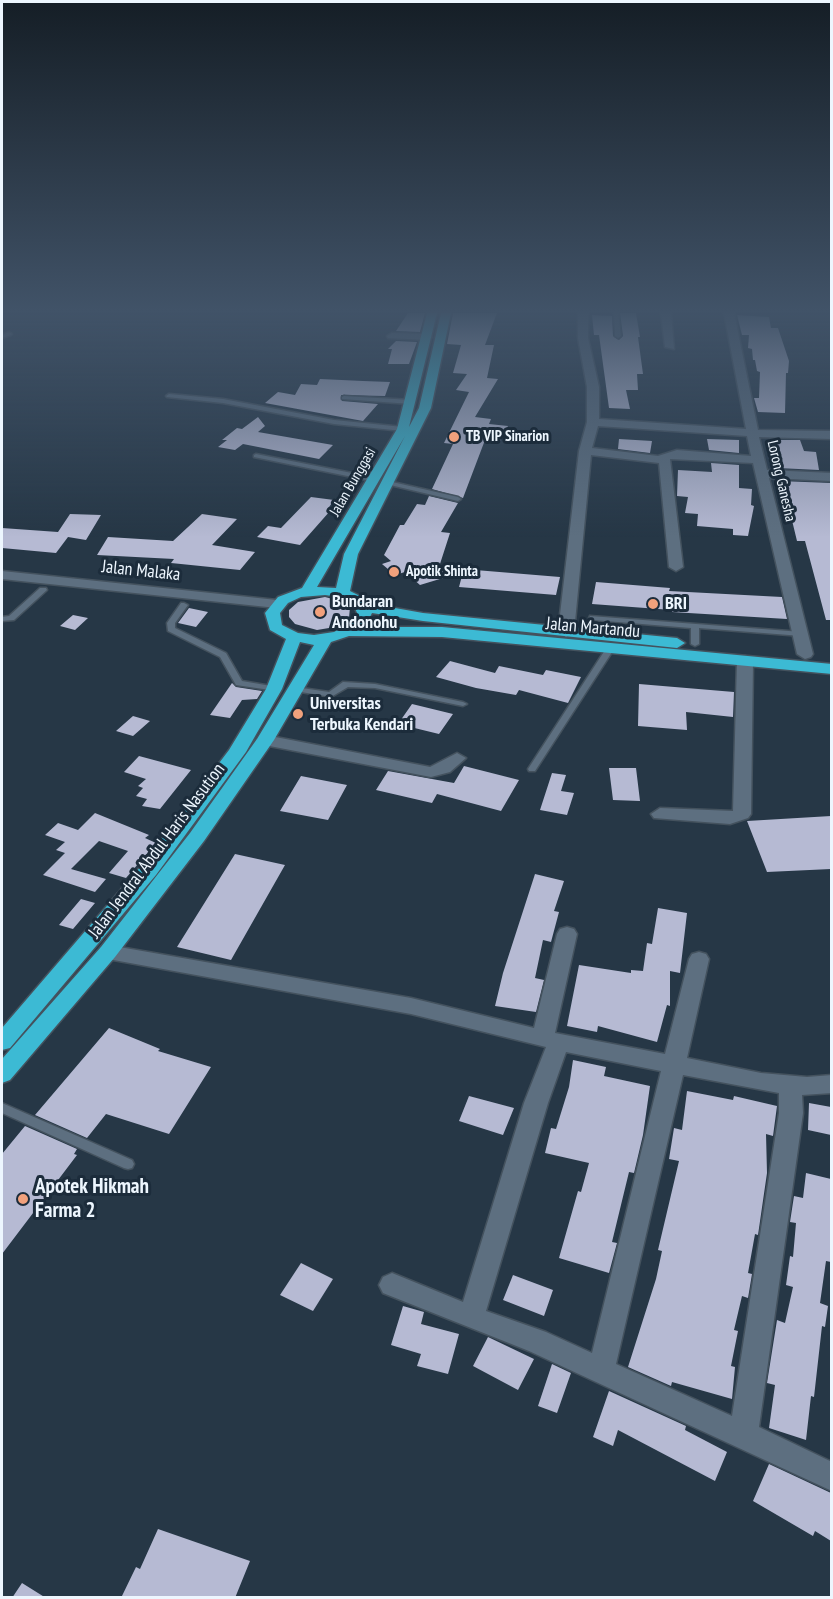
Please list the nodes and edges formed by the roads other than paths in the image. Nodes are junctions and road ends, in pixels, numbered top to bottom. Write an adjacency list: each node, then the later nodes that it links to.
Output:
1 (415, 388): 7 (highway, Jalan Bunggasi)
2 (429, 388): 19 (highway, Jalan Bunggasi)
3 (593, 388): 8 (street)
4 (744, 388): 10 (street, Lorong Ganesha)
5 (169, 396): 9 (lane)
6 (344, 398): 7 (lane)
7 (411, 402): 9 (highway, Jalan Bunggasi)
8 (593, 422): 10 (street); 12 (street)
9 (403, 429): 18 (highway, Jalan Bunggasi)
10 (753, 433): 11 (street); 15 (street, Lorong Ganesha)
11 (831, 435)
12 (585, 451): 14 (street); 34 (street)
13 (256, 456): 18 (lane)
14 (662, 460): 15 (street); 21 (street)
15 (758, 460): 16 (street, Lorong Ganesha)
16 (762, 474): 17 (street); 35 (street, Lorong Ganesha)
17 (831, 477)
18 (372, 479): 25 (highway, Jalan Bunggasi)
19 (388, 483): 20 (lane); 26 (highway, Jalan Bunggasi)
20 (458, 499)
21 (676, 567)
22 (2, 575): 29 (street, Jalan Malaka)
23 (2, 585): 24 (street, Jalan Malaka)
24 (43, 590): 27 (street, Jalan Malaka); 31 (lane)
25 (307, 592): 26 (highway); 29 (highway)
26 (342, 593): 28 (highway)
27 (184, 605): 29 (street, Jalan Malaka); 44 (lane)
28 (363, 607): 33 (highway); 34 (highway, Jalan Martandu)
29 (275, 609): 36 (highway)
30 (592, 618): 32 (lane)
31 (2, 619)
32 (695, 627): 35 (lane); 38 (lane)
33 (350, 632): 37 (highway, Jalan Martandu); 39 (highway, Jalan Martandu)
34 (567, 632): 38 (highway, Jalan Martandu)
35 (802, 634): 40 (street, Lorong Ganesha)
36 (294, 637): 37 (highway, Jalan Martandu); 44 (highway, Jalan Jendral Abdul Haris Nasution)
37 (325, 639): 45 (highway, Jalan Jendral Abdul Haris Nasution)
38 (695, 645): 40 (highway, Jalan Martandu)
39 (610, 649): 42 (highway, Jalan Martandu); 49 (lane)
40 (806, 654): 41 (highway, Jalan Martandu)
41 (831, 657)
42 (745, 661): 43 (highway, Jalan Martandu); 50 (street)
43 (831, 669)
44 (274, 689): 51 (highway, Jalan Jendral Abdul Haris Nasution)
45 (295, 689): 46 (lane); 47 (highway, Jalan Jendral Abdul Haris Nasution)
46 (463, 704)
47 (265, 740): 48 (street); 52 (highway, Jalan Jendral Abdul Haris Nasution)
48 (457, 758)
49 (532, 769)
50 (660, 814)
51 (178, 833): 52 (highway); 56 (highway, Jalan Jendral Abdul Haris Nasution)
52 (197, 837): 54 (highway, Jalan Jendral Abdul Haris Nasution)
53 (567, 934): 57 (street)
54 (108, 952): 57 (street); 59 (highway, Jalan Jendral Abdul Haris Nasution)
55 (699, 959): 58 (street)
56 (6, 1030)
57 (551, 1040): 58 (street); 65 (street)
58 (673, 1065): 61 (street); 66 (street)
59 (2, 1074)
60 (831, 1084): 61 (street)
61 (790, 1086): 67 (street)
62 (2, 1108): 63 (lane)
63 (128, 1164)
64 (392, 1285): 65 (street)
65 (471, 1318): 66 (street)
66 (601, 1371): 67 (street)
67 (743, 1435): 68 (street)
68 (831, 1477)

